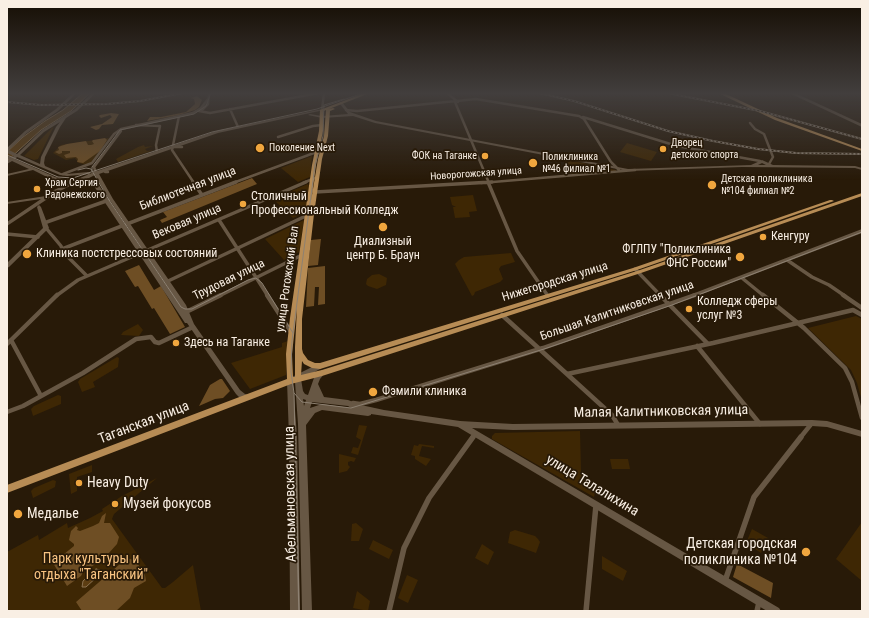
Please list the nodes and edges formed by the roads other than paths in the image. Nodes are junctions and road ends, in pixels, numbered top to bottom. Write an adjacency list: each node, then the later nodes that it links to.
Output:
1 (41, 122): 29 (street)
2 (58, 122): 23 (street)
3 (63, 122): 21 (street)
4 (152, 122): 19 (street)
5 (178, 122): 28 (street)
6 (236, 122): 22 (street)
7 (269, 122): 22 (street)
8 (275, 122): 24 (street)
9 (322, 122): 20 (main road, улица Рогожский Вал)
10 (327, 122): 30 (main road, улица Рогожский Вал)
11 (374, 122): 26 (street)
12 (463, 122): 26 (street)
13 (593, 122): 18 (street)
14 (599, 122): 37 (street)
15 (784, 122): 31 (main road)
16 (791, 122): 27 (main road)
17 (750, 123): 43 (street)
18 (587, 124): 41 (street)
19 (135, 125): 33 (street); 51 (street); 52 (street)
20 (322, 125): 25 (street); 32 (main road, улица Рогожский Вал)
21 (58, 127): 23 (street); 36 (street)
22 (238, 127): 24 (street)
23 (48, 128): 34 (street)
24 (223, 132): 28 (street); 28 (street)
25 (278, 137)
26 (470, 140): 41 (street); 57 (street)
27 (862, 147)
28 (173, 148): 33 (street); 49 (street); 63 (street)
29 (8, 149): 34 (street)
30 (322, 150): 32 (street, Библиотечная улица); 55 (main road, улица Рогожский Вал)
31 (862, 150)
32 (317, 151): 55 (main road, улица Рогожский Вал); 63 (street, Библиотечная улица)
33 (157, 152): 49 (street)
34 (21, 155): 38 (street); 40 (street)
35 (7, 157): 42 (street)
36 (43, 157): 38 (street); 45 (street)
37 (747, 159): 39 (street); 44 (street)
38 (31, 162): 45 (street)
39 (759, 162): 43 (street); 43 (street); 44 (street)
40 (7, 163)
41 (609, 164): 48 (street)
42 (26, 165): 46 (street); 50 (street)
43 (769, 165): 44 (street); 47 (street)
44 (749, 166): 48 (street)
45 (43, 167): 51 (street)
46 (35, 168): 50 (street); 54 (street)
47 (862, 169)
48 (617, 170): 57 (street, Новорогожская улица)
49 (107, 171): 52 (street)
50 (18, 172): 53 (street)
51 (63, 174): 52 (street)
52 (96, 174): 56 (street); 58 (street); 66 (street)
53 (7, 175)
54 (53, 178): 56 (street); 60 (street)
55 (315, 178): 61 (main road, улица Рогожский Вал); 70 (street, Вековая улица)
56 (71, 183): 58 (street); 60 (street)
57 (487, 183): 61 (street, Новорогожская улица); 88 (street)
58 (78, 184): 60 (street); 66 (street)
59 (862, 190): 83 (main road, Нижегородская улица)
60 (59, 191): 64 (street); 65 (street); 68 (street)
61 (313, 191): 69 (main road, улица Рогожский Вал)
62 (862, 194): 83 (main road, Нижегородская улица)
63 (202, 195): 72 (street, Библиотечная улица)
64 (46, 197): 65 (street); 68 (street)
65 (26, 199): 67 (street); 67 (street); 68 (street)
66 (109, 200): 72 (street); 73 (street)
67 (9, 202)
68 (37, 206): 71 (street); 73 (street)
69 (310, 214): 77 (street); 80 (main road, улица Рогожский Вал)
70 (220, 220): 77 (street); 79 (street, Вековая улица)
71 (7, 224)
72 (125, 224): 78 (street, Библиотечная улица); 79 (street)
73 (45, 226): 76 (street); 78 (street)
74 (862, 231): 81 (street, Большая Калитниковская улица)
75 (7, 234): 76 (street)
76 (38, 237): 82 (street)
77 (237, 248): 85 (street); 87 (street)
78 (62, 249): 84 (street)
79 (144, 252): 84 (street, Вековая улица); 87 (street)
80 (305, 254): 85 (street, Трудовая улица); 96 (main road, улица Рогожский Вал); 101 (main road, улица Рогожский Вал)
81 (787, 260): 86 (street, Большая Калитниковская улица); 90 (street)
82 (7, 266)
83 (637, 270): 88 (main road, Нижегородская улица); 89 (street); 92 (main road, Нижегородская улица)
84 (87, 276): 97 (street, Вековая улица)
85 (256, 278): 91 (street, Трудовая улица); 96 (street)
86 (742, 278): 89 (street, Большая Калитниковская улица); 94 (street)
87 (164, 283): 91 (street); 95 (street)
88 (548, 296): 103 (main road, Нижегородская улица)
89 (671, 304): 99 (street); 102 (street, Большая Калитниковская улица)
90 (862, 308)
91 (186, 312): 95 (street)
92 (502, 315): 102 (street); 103 (main road, Нижегородская улица)
93 (862, 315): 94 (street)
94 (798, 323): 99 (street); 119 (street)
95 (192, 326): 109 (street); 110 (street)
96 (292, 333): 106 (main road, улица Рогожский Вал)
97 (11, 340): 98 (street, Вековая улица); 109 (street)
98 (7, 344)
99 (708, 344): 100 (street)
100 (697, 346): 104 (street); 123 (street)
101 (298, 347): 103 (main road); 105 (main road, улица Рогожский Вал)
102 (539, 349): 104 (street); 113 (street, Большая Калитниковская улица)
103 (321, 370): 105 (street, Нижегородская улица); 107 (street)
104 (567, 374): 124 (street)
105 (298, 378): 106 (main road, Таганская улица); 108 (street, Абельмановская улица)
106 (290, 381): 110 (main road, Таганская улица); 131 (street, Абельмановская улица)
107 (314, 384): 111 (street); 112 (street)
108 (300, 393): 111 (street, улица Талалихина); 121 (street, Абельмановская улица)
109 (41, 396): 117 (street)
110 (248, 397): 132 (main road, Таганская улица)
111 (310, 399): 112 (street, улица Талалихина); 121 (street)
112 (322, 400): 114 (street, улица Талалихина)
113 (374, 401): 115 (street, Большая Калитниковская улица); 116 (street)
114 (349, 407): 115 (street, улица Талалихина); 121 (street, улица Талалихина)
115 (363, 407): 116 (street, улица Талалихина); 118 (street, улица Талалихина)
116 (373, 410): 118 (street, улица Талалихина)
117 (7, 412)
118 (384, 413): 122 (street, улица Талалихина)
119 (862, 418)
120 (812, 423): 123 (street, Малая Калитниковская улица); 128 (street, Малая Калитниковская улица); 134 (street)
121 (302, 424): 130 (street, Абельмановская улица)
122 (460, 424): 125 (street, Малая Калитниковская улица); 127 (street, улица Талалихина)
123 (760, 424): 124 (street, Малая Калитниковская улица)
124 (618, 425): 126 (street, Малая Калитниковская улица)
125 (480, 426): 126 (street, Малая Калитниковская улица); 127 (street)
126 (497, 426): 129 (street)
127 (475, 434): 129 (street, улица Талалихина); 141 (street)
128 (862, 434)
129 (488, 441): 133 (street, улица Талалихина)
130 (304, 482): 131 (street); 135 (street, Абельмановская улица)
131 (294, 484): 136 (street, Абельмановская улица)
132 (7, 489)
133 (596, 505): 134 (street, улица Талалихина); 138 (street)
134 (724, 581): 137 (street, улица Талалихина)
135 (306, 591): 136 (street); 140 (street, Абельмановская улица)
136 (295, 593): 139 (street, Абельмановская улица)
137 (758, 606): 142 (street, улица Талалихина)
138 (588, 610)
139 (295, 611)
140 (307, 611)
141 (389, 611)
142 (776, 611)

